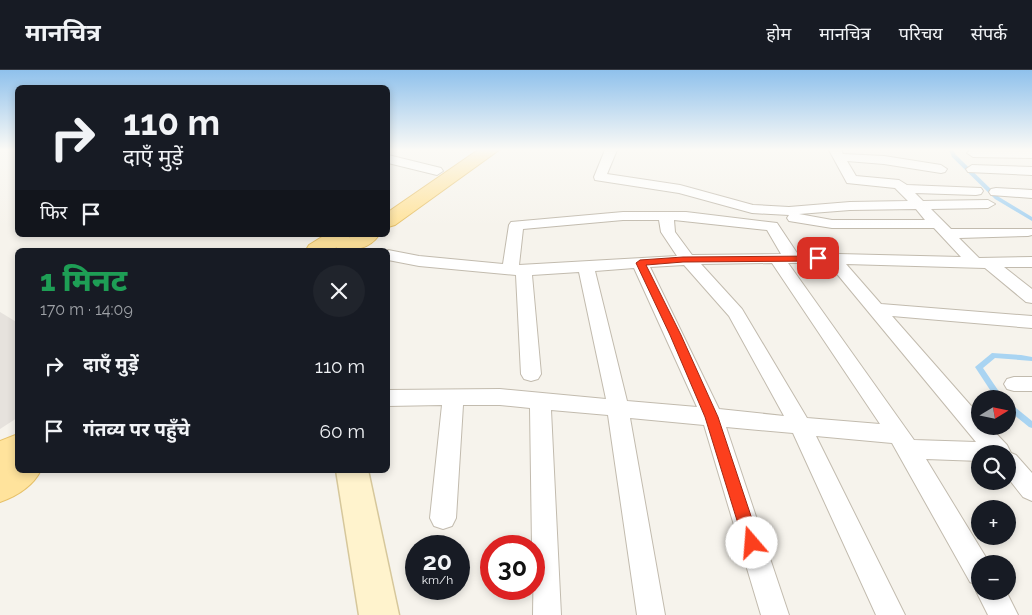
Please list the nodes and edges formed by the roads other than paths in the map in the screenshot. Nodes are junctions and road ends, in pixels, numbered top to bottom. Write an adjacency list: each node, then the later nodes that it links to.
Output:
1 (430, 175): 9 (main road)
2 (453, 175): 14 (main road)
3 (601, 175): 12 (street)
4 (849, 175): 5 (street)
5 (904, 189): 6 (street); 11 (street)
6 (976, 192)
7 (996, 192): 8 (street)
8 (1032, 194)
9 (390, 203)
10 (988, 204): 11 (street)
11 (920, 206): 12 (street); 15 (street)
12 (789, 211): 15 (street)
13 (666, 216): 20 (street); 22 (street); 27 (street)
14 (390, 220)
15 (942, 229): 16 (street); 23 (street)
16 (1028, 232)
17 (363, 237): 18 (main road)
18 (339, 246)
19 (390, 256): 27 (street)
20 (784, 258): 21 (street); 22 (street); 38 (street)
21 (834, 259): 23 (street); 29 (street)
22 (688, 260): 25 (street); 37 (street)
23 (981, 262): 24 (street); 28 (street)
24 (1032, 262)
25 (640, 263): 26 (street); 36 (street)
26 (586, 267): 27 (street); 35 (street)
27 (517, 270): 31 (street)
28 (1032, 298)
29 (876, 309): 30 (street); 39 (street)
30 (1032, 322)
31 (531, 374)
32 (453, 397): 33 (street); 34 (street); 48 (street)
33 (390, 398)
34 (540, 400): 35 (street); 52 (street)
35 (618, 408): 36 (street); 53 (street)
36 (712, 417): 37 (street); 54 (street)
37 (800, 425): 38 (street); 55 (street)
38 (904, 442): 41 (street); 49 (street)
39 (993, 445)
40 (15, 449): 42 (main road)
41 (971, 452)
42 (0, 458)
43 (1016, 472): 47 (street)
44 (20, 473): 46 (main road)
45 (353, 473): 51 (street)
46 (0, 488)
47 (1032, 490)
48 (443, 518)
49 (971, 557)
50 (995, 600): 56 (street)
51 (379, 615)
52 (547, 615)
53 (651, 615)
54 (775, 615)
55 (891, 615)
56 (1004, 615)

